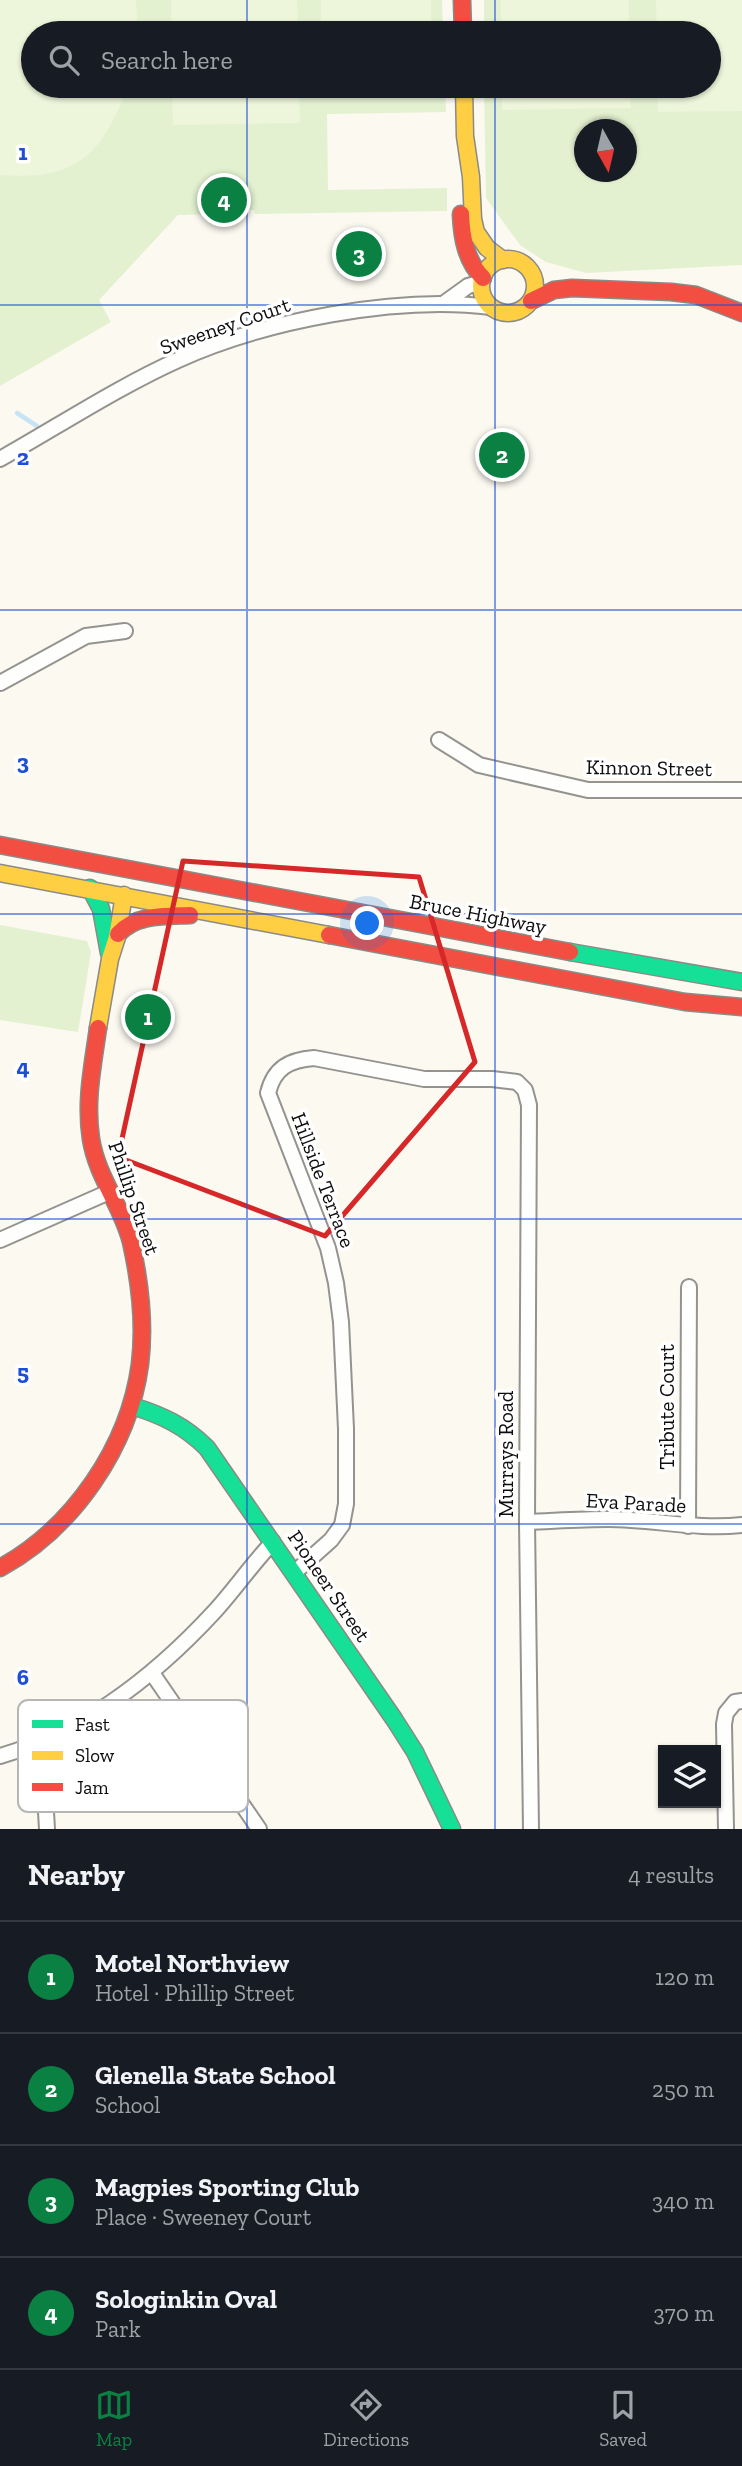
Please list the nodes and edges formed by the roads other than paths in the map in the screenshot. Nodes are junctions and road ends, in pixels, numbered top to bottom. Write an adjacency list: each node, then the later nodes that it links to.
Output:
1 (462, 0): 2 (main road)
2 (463, 21)
3 (464, 98): 4 (main road)
4 (465, 136): 5 (main road); 7 (main road)
5 (503, 260): 6 (main road); 7 (main road)
6 (528, 268): 8 (main road); 9 (main road)
7 (482, 280): 10 (street, Sweeney Court); 11 (main road)
8 (572, 288): 9 (main road); 12 (main road)
9 (531, 301): 11 (main road)
10 (443, 304): 11 (street, Sweeney Court); 13 (street, Sweeney Court)
11 (491, 307)
12 (742, 313)
13 (0, 459)
14 (125, 631): 15 (street)
15 (0, 683)
16 (439, 740): 17 (street, Kinnon Street)
17 (742, 790)
18 (0, 845): 26 (main road, Bruce Highway)
19 (0, 855): 22 (main road)
20 (0, 873): 21 (main road)
21 (90, 888): 22 (main road); 25 (main road)
22 (124, 895): 23 (main road); 24 (main road)
23 (213, 914): 24 (main road); 27 (main road)
24 (118, 934): 25 (main road)
25 (109, 959): 29 (main road, Phillip Street)
26 (742, 982)
27 (742, 1007)
28 (517, 1082): 33 (street, Murrays Road); 38 (street, Hillside Terrace)
29 (109, 1192): 30 (street); 32 (main road, Phillip Street)
30 (0, 1240)
31 (689, 1287): 35 (street, Tribute Court)
32 (132, 1406): 36 (main road, Pioneer Street); 37 (main road, Phillip Street)
33 (527, 1522): 35 (street, Eva Parade); 48 (street, Murrays Road)
34 (742, 1525): 35 (street, Eva Parade)
35 (688, 1526)
36 (272, 1542): 38 (main road, Pioneer Street); 39 (street)
37 (0, 1568)
38 (294, 1573): 47 (main road, Pioneer Street)
39 (152, 1673): 40 (street); 41 (street)
40 (115, 1700)
41 (171, 1700)
42 (742, 1701): 49 (street)
43 (18, 1751): 44 (street)
44 (0, 1756)
45 (248, 1812): 46 (street)
46 (260, 1829)
47 (452, 1829)
48 (531, 1829)
49 (726, 1829)

